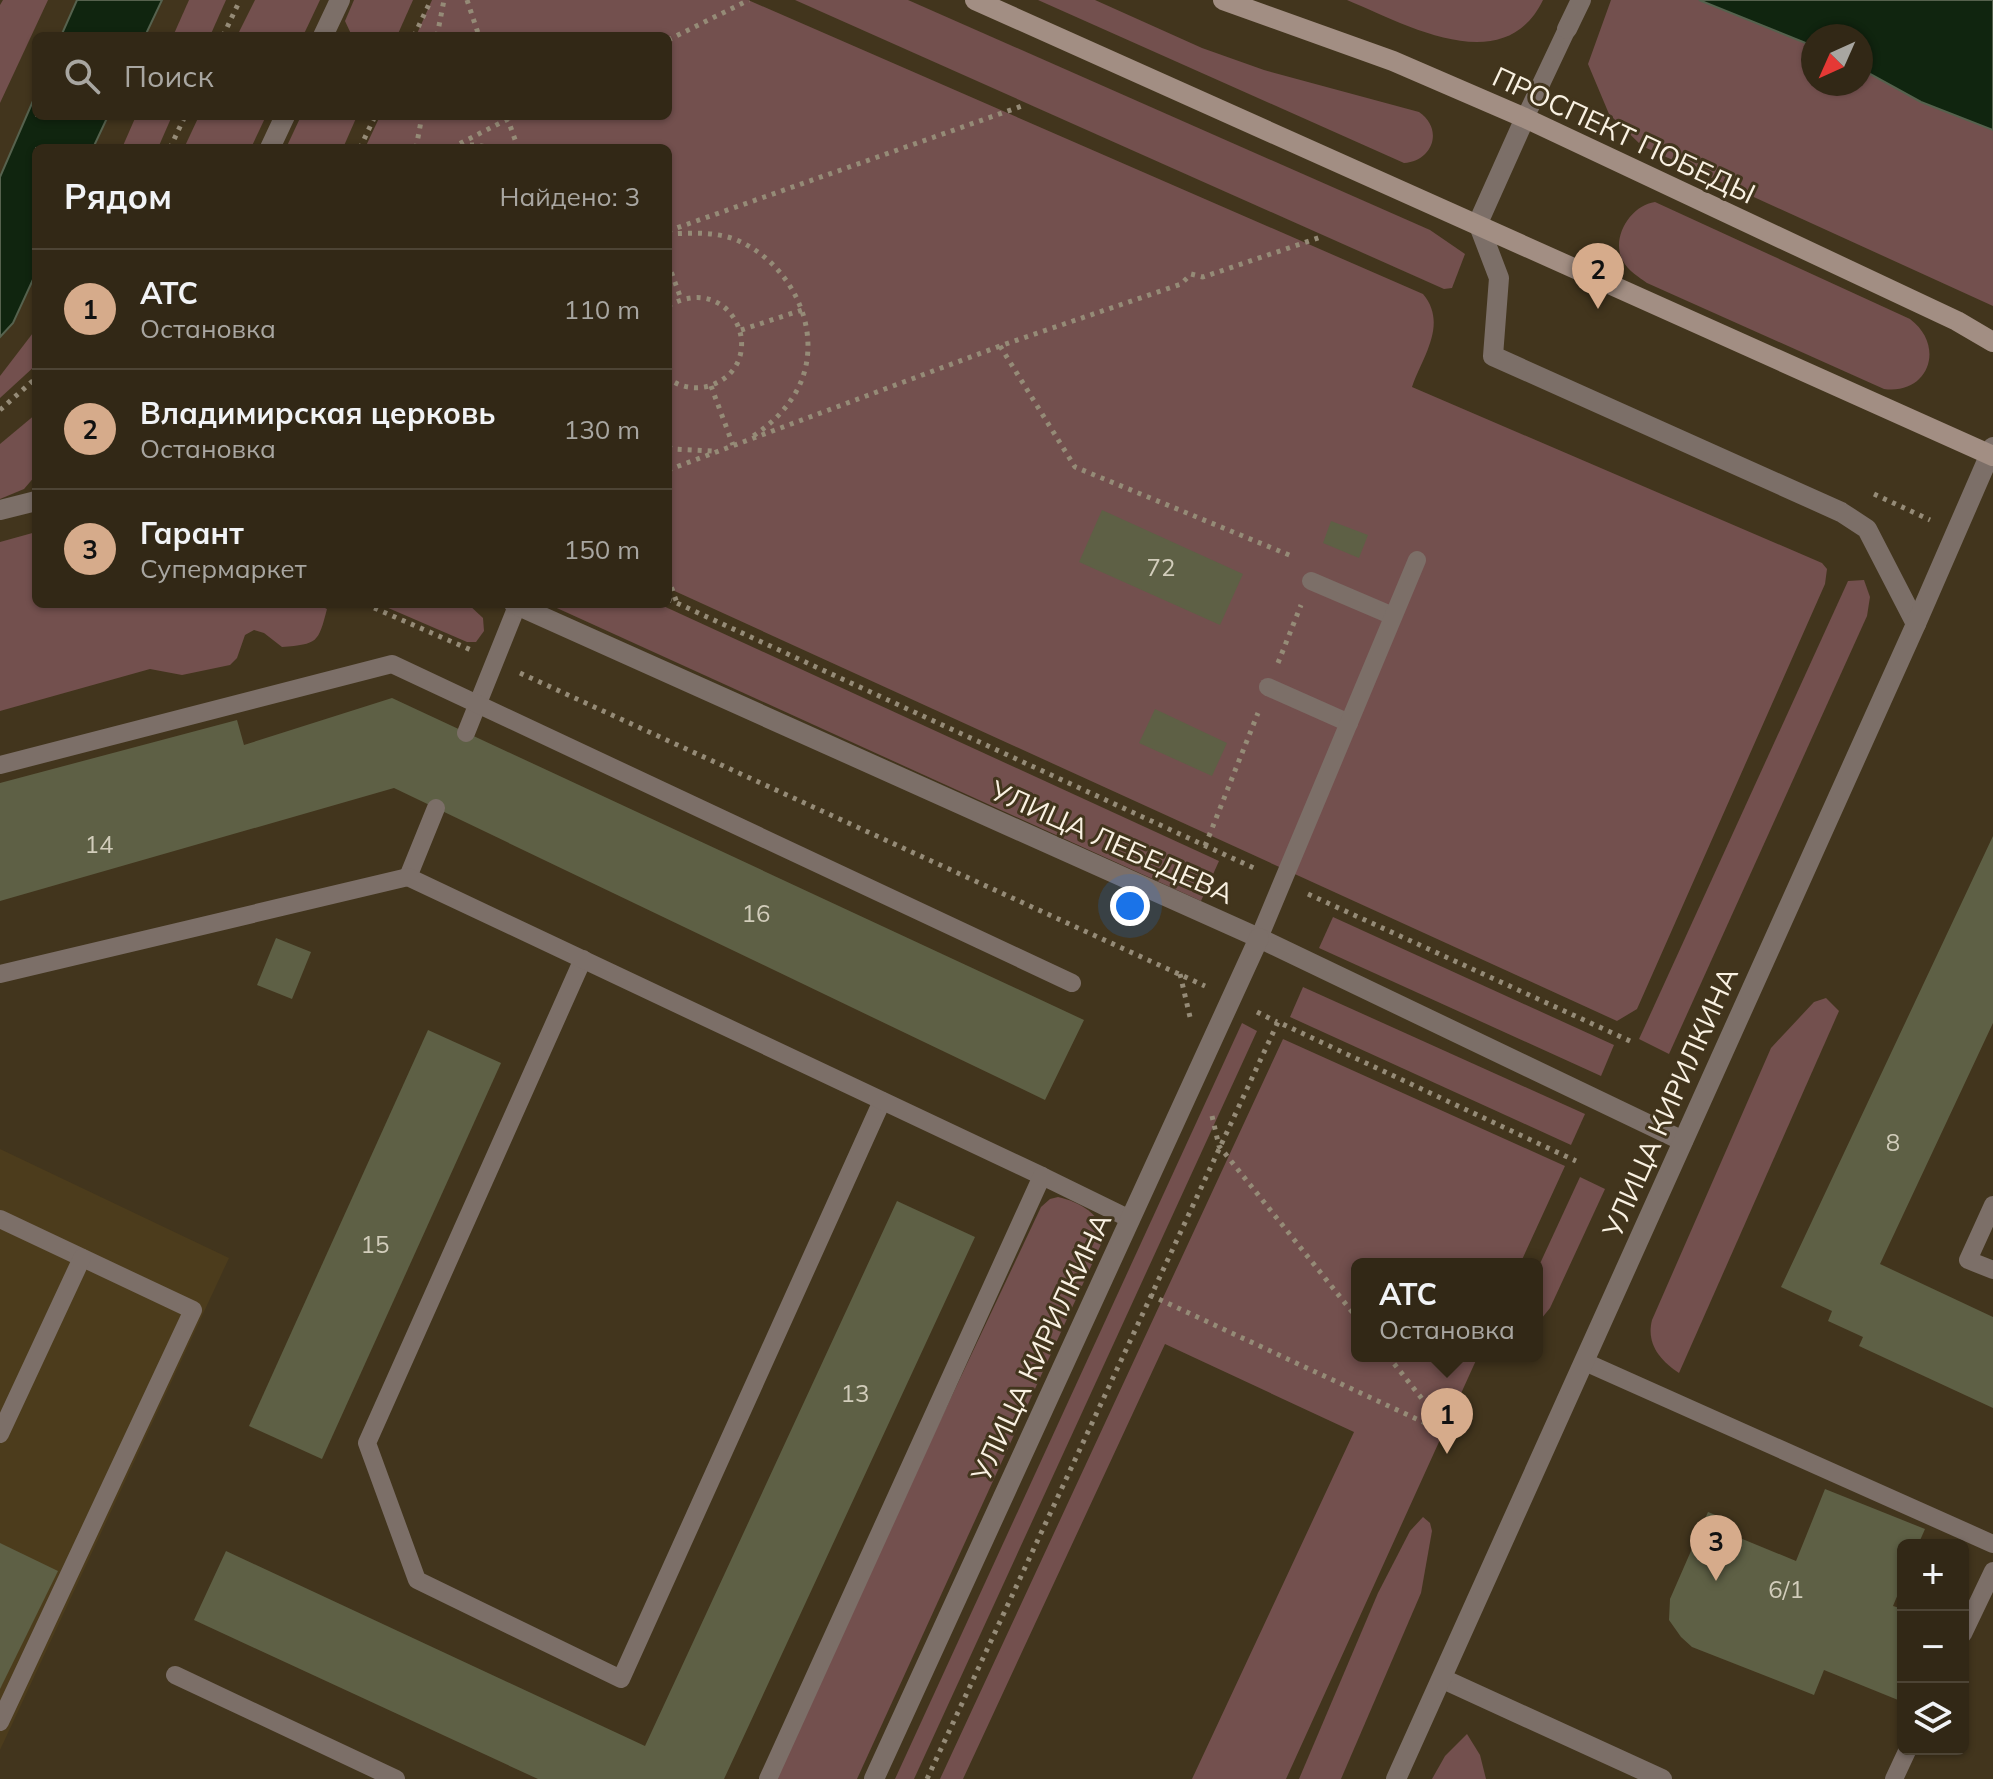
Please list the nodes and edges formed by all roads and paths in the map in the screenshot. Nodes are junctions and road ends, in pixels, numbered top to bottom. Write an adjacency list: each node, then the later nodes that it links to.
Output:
1 (240, 0): 11 (path)
2 (340, 0): 12 (street)
3 (431, 0): 13 (path)
4 (444, 0): 14 (path)
5 (467, 0): 15 (path)
6 (749, 0): 16 (path)
7 (975, 0): 31 (main road)
8 (1223, 0): 18 (main road, ПРОСПЕКТ ПОБЕДЫ)
9 (1581, 0): 10 (street)
10 (1567, 29): 18 (lane)
11 (225, 32)
12 (325, 32)
13 (416, 32)
14 (438, 32)
15 (478, 32)
16 (672, 38)
17 (1022, 106): 32 (path)
18 (1525, 118): 31 (street); 40 (main road, ПРОСПЕКТ ПОБЕДЫ)
19 (183, 120): 25 (path)
20 (283, 120): 26 (street)
21 (373, 120): 27 (path)
22 (421, 120): 28 (path)
23 (504, 120): 29 (path)
24 (511, 120): 30 (path)
25 (172, 144)
26 (272, 144)
27 (362, 144)
28 (417, 144)
29 (459, 144)
30 (517, 144)
31 (1478, 223): 49 (main road); 62 (street)
32 (672, 231)
33 (672, 232): 38 (path)
34 (1324, 236): 41 (path)
35 (672, 274): 36 (path)
36 (681, 299): 37 (path); 39 (path)
37 (672, 304)
38 (802, 310): 39 (path); 46 (path)
39 (741, 330): 44 (path)
40 (1993, 342)
41 (1000, 346): 46 (path); 54 (path)
42 (672, 380): 44 (path)
43 (32, 382): 45 (path)
44 (711, 385): 47 (path)
45 (0, 410)
46 (748, 440): 47 (path); 50 (path)
47 (733, 445): 48 (path)
48 (672, 447)
49 (1992, 452): 62 (street, УЛИЦА КИРИЛКИНА)
50 (672, 468)
51 (32, 502): 52 (street)
52 (0, 510)
53 (1417, 560): 61 (lane)
54 (1311, 581): 61 (lane); 64 (path)
55 (672, 589): 57 (path)
56 (672, 601): 57 (path)
57 (677, 603): 70 (path)
58 (374, 608): 63 (path)
59 (515, 608): 63 (lane)
60 (523, 608): 73 (street, УЛИЦА ЛЕБЕДЕВА)
61 (1393, 616): 66 (lane)
62 (1916, 624): 80 (street, УЛИЦА КИРИЛКИНА)
63 (495, 661): 65 (lane); 78 (path)
64 (1268, 687): 66 (lane); 70 (path)
65 (478, 704): 67 (lane); 68 (lane); 76 (lane)
66 (1349, 723): 72 (lane)
67 (466, 733)
68 (0, 765)
69 (436, 808): 71 (lane)
70 (1205, 846): 72 (path)
71 (408, 877): 74 (lane); 75 (lane)
72 (1282, 882): 73 (lane); 77 (path)
73 (1259, 938): 78 (street, УЛИЦА КИРИЛКИНА); 80 (street, УЛИЦА ЛЕБЕДЕВА)
74 (583, 959): 79 (lane); 79 (lane)
75 (0, 974)
76 (1072, 983)
77 (1630, 1041)
78 (1201, 1064): 81 (path); 86 (street, УЛИЦА КИРИЛКИНА)
79 (882, 1101): 83 (lane)
80 (1683, 1141): 92 (street, УЛИЦА КИРИЛКИНА)
81 (1219, 1146): 82 (path); 89 (path); 90 (path)
82 (1576, 1161)
83 (1042, 1176): 86 (lane); 102 (lane)
84 (1993, 1205): 88 (lane)
85 (0, 1219): 87 (lane)
86 (1130, 1219): 103 (street, УЛИЦА КИРИЛКИНА)
87 (82, 1258): 93 (lane); 99 (lane)
88 (1993, 1270)
89 (1150, 1295): 91 (path); 104 (path)
90 (1351, 1311)
91 (1393, 1362)
92 (1585, 1362): 94 (lane); 98 (street, УЛИЦА КИРИЛКИНА)
93 (0, 1434)
94 (1993, 1544)
95 (1993, 1571): 96 (lane)
96 (1969, 1621)
97 (175, 1675): 101 (lane)
98 (1443, 1679): 105 (street, УЛИЦА КИРИЛКИНА); 106 (street)
99 (0, 1722)
100 (1905, 1755): 107 (lane)
101 (396, 1779)
102 (768, 1779)
103 (874, 1779)
104 (927, 1779)
105 (1396, 1779)
106 (1662, 1779)
107 (1894, 1779)

